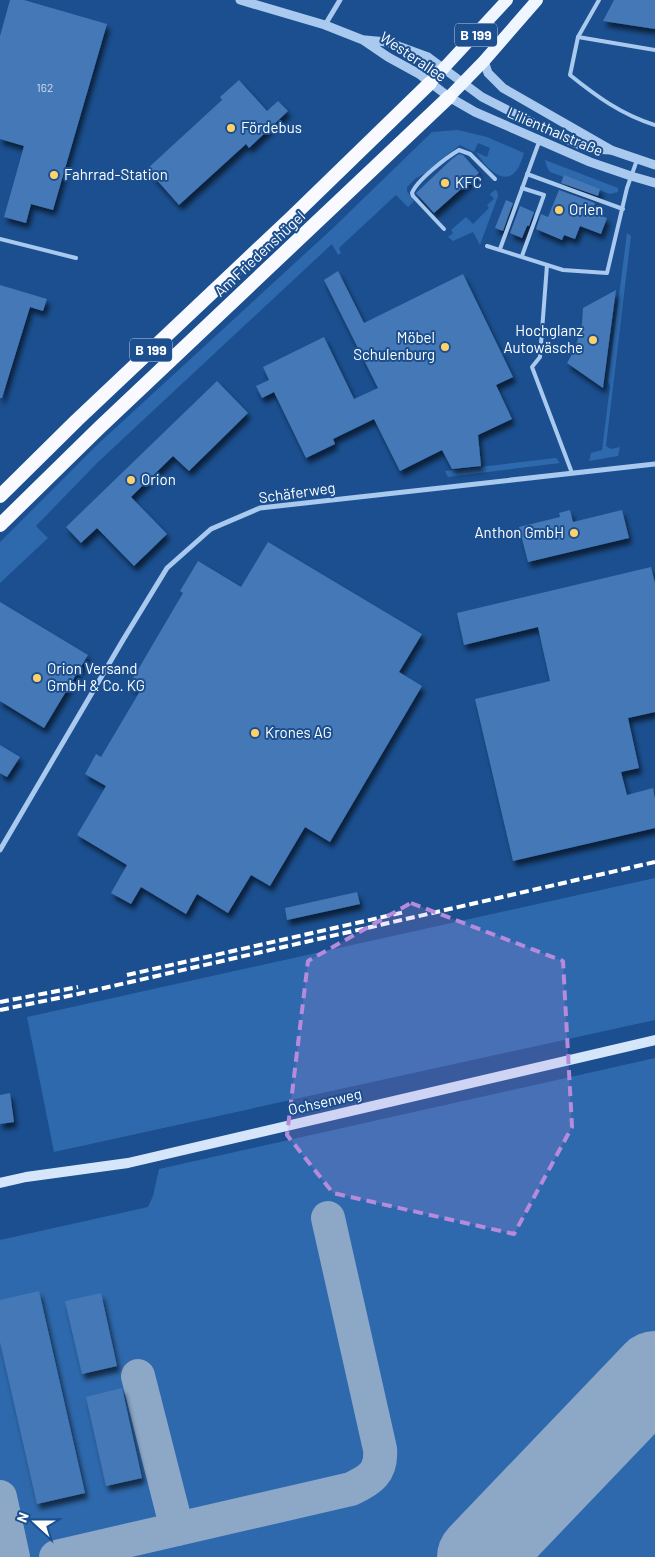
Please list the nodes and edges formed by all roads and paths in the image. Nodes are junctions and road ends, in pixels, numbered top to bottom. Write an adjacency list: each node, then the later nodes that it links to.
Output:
1 (240, 0): 6 (street, Westerallee)
2 (340, 0): 6 (street)
3 (507, 0): 11 (main road, Am Friedenshügel / B 199)
4 (538, 0): 10 (main road, Am Friedenshügel / B 199)
5 (599, 0): 7 (lane)
6 (325, 26): 8 (street, Westerallee)
7 (578, 37): 9 (lane); 15 (lane)
8 (362, 40): 11 (street, Westerallee); 12 (street, Westerallee)
9 (655, 50)
10 (484, 62): 13 (main road, Am Friedenshügel / B 199); 17 (street, Lilienthalstraße)
11 (444, 68): 12 (main road, Am Friedenshügel / B 199); 13 (street, Westerallee)
12 (430, 82): 14 (street, Westerallee); 35 (highway, Am Friedenshügel / B 199)
13 (462, 84): 14 (main road, Am Friedenshügel / B 199); 17 (street, Lilienthalstraße)
14 (449, 97): 16 (street, Lilienthalstraße); 36 (highway, Am Friedenshügel / B 199)
15 (655, 125)
16 (539, 142): 20 (lane); 21 (street, Lilienthalstraße)
17 (611, 150): 18 (street, Lilienthalstraße)
18 (637, 160): 19 (street, Lilienthalstraße); 21 (lane)
19 (655, 165)
20 (527, 174): 24 (lane); 25 (lane)
21 (631, 176): 23 (street, Lilienthalstraße); 25 (lane)
22 (495, 179): 26 (lane)
23 (655, 183)
24 (522, 188): 29 (lane); 30 (lane)
25 (622, 209): 32 (lane)
26 (444, 229)
27 (0, 239): 31 (lane)
28 (487, 246): 29 (lane)
29 (500, 249): 30 (lane)
30 (522, 256): 32 (lane)
31 (76, 258)
32 (547, 265): 34 (lane)
33 (655, 464): 34 (street, Schäferweg)
34 (572, 473): 37 (street, Schäferweg)
35 (0, 496)
36 (0, 525)
37 (0, 850)
38 (655, 1040): 39 (main road, Ochsenweg)
39 (0, 1183)

